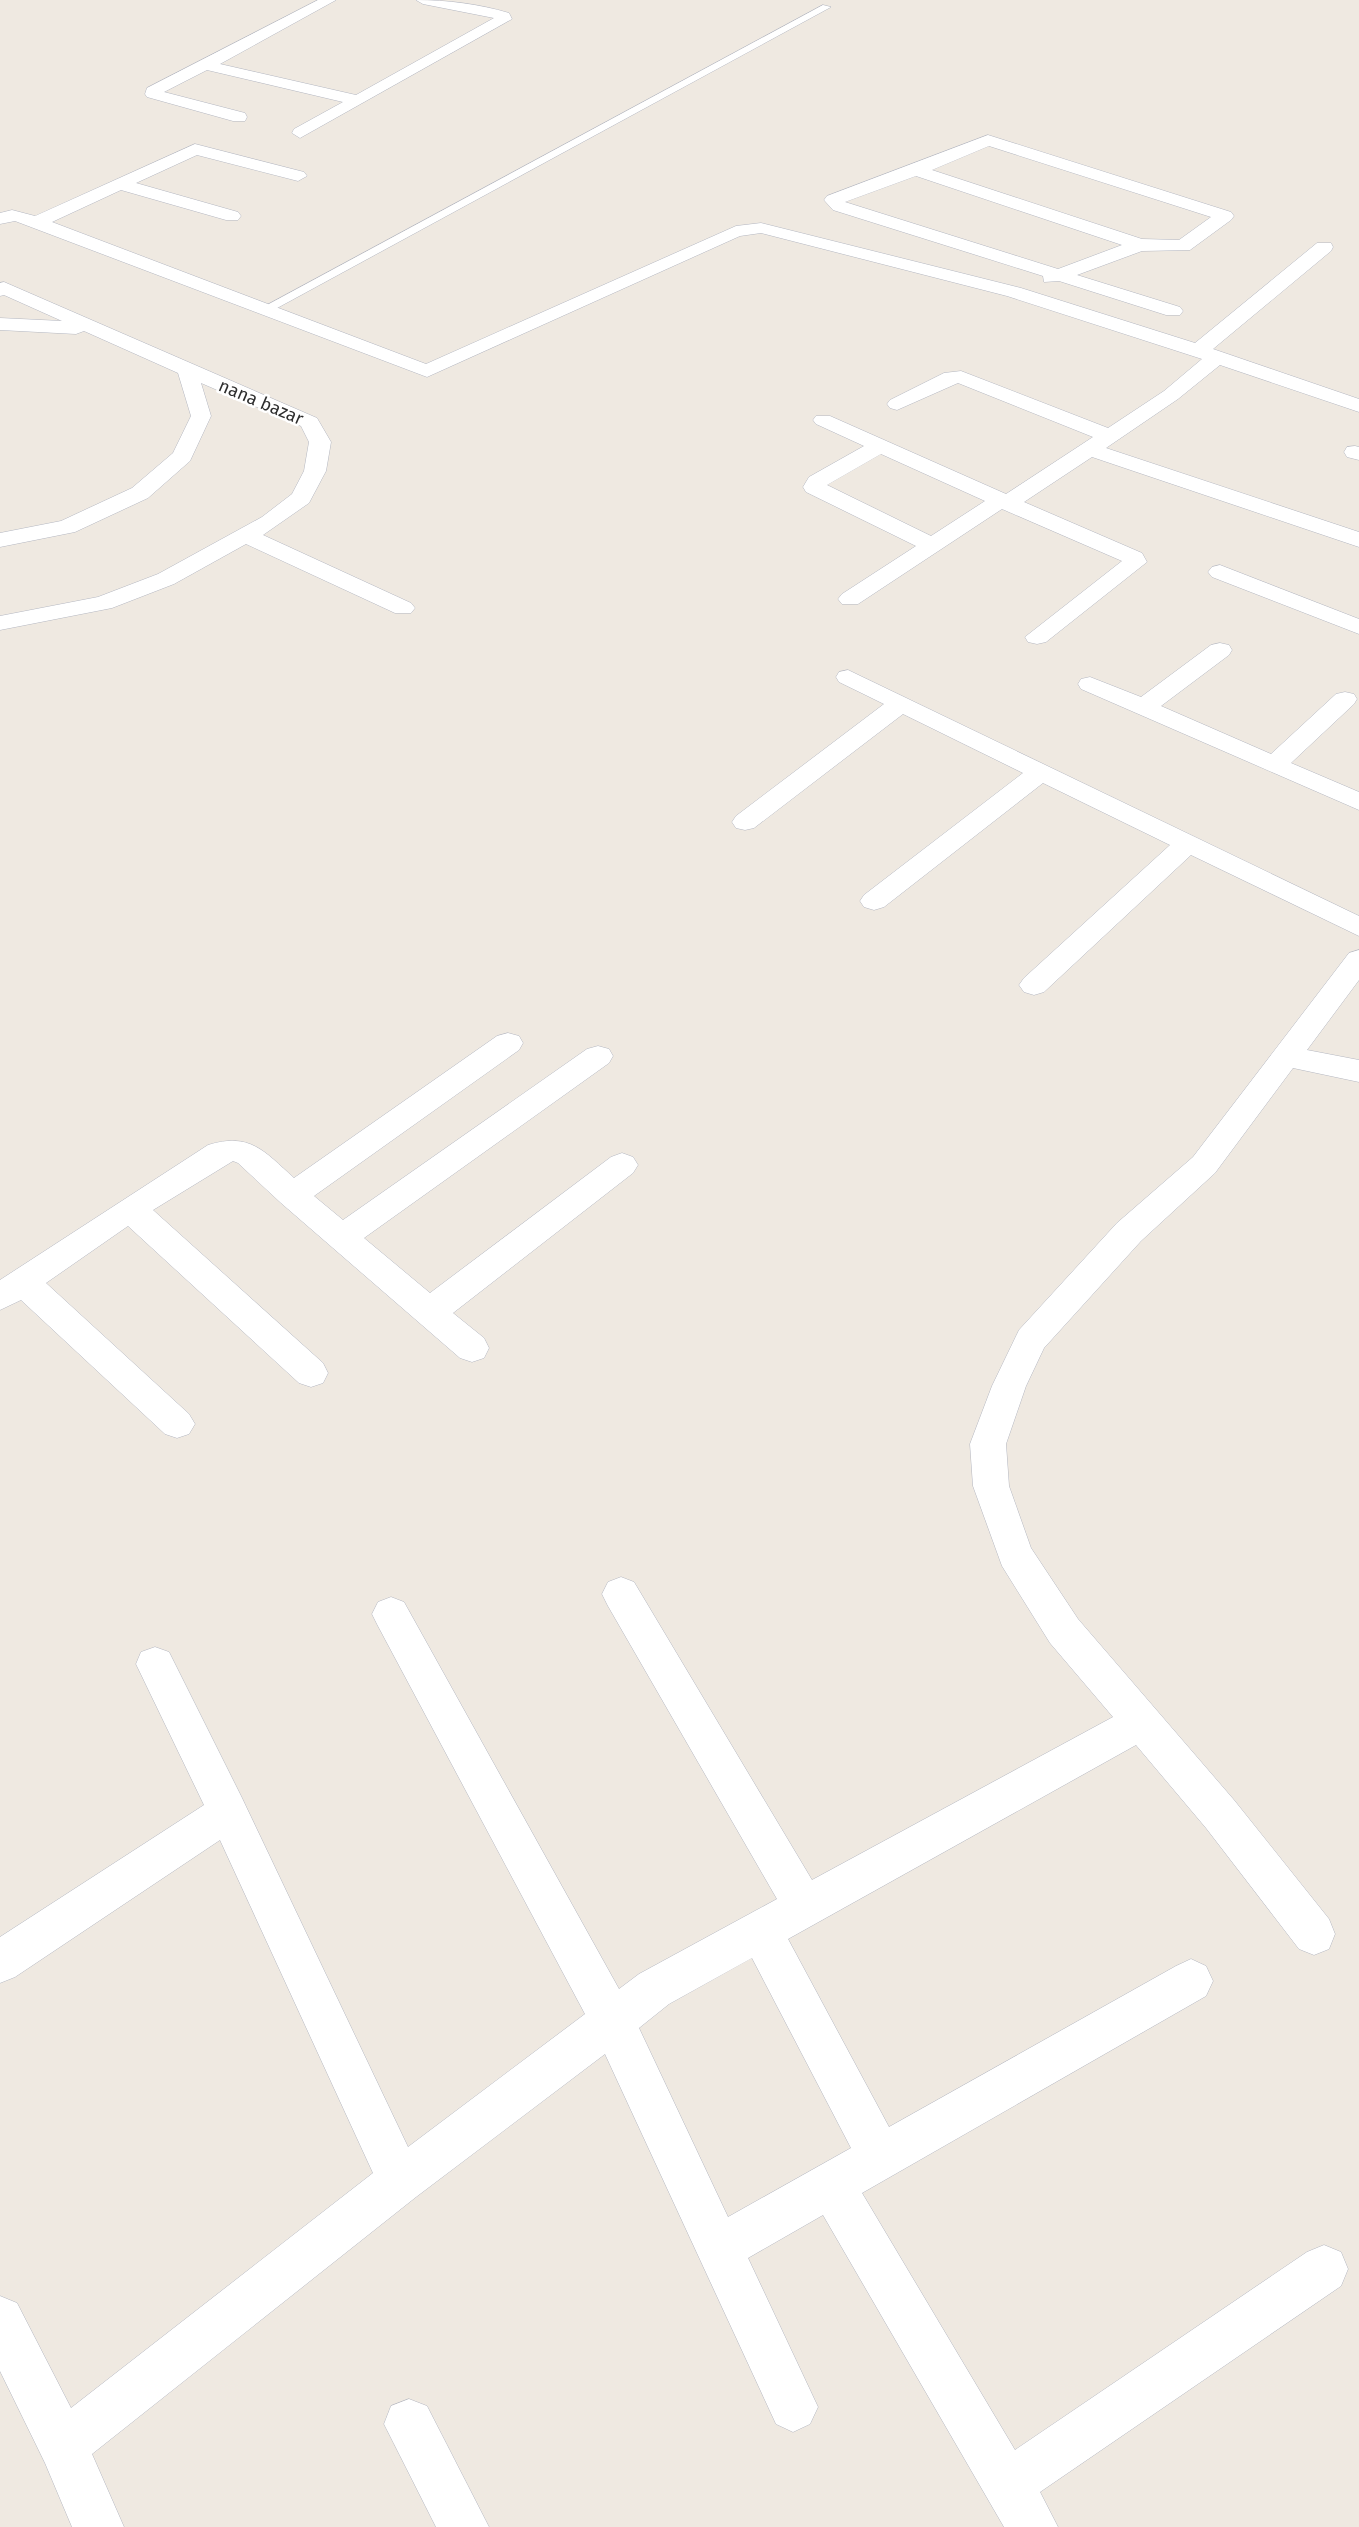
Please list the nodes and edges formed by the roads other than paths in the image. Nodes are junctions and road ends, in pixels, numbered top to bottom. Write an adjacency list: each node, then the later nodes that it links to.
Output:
1 (329, 0): 4 (street)
2 (423, 0): 5 (street)
3 (826, 7): 19 (lane)
4 (205, 65): 5 (street); 6 (street)
5 (355, 100): 7 (street)
6 (239, 117)
7 (300, 133)
8 (916, 170): 14 (street); 14 (street); 16 (street)
9 (298, 177): 10 (street)
10 (120, 184): 11 (street); 13 (street)
11 (232, 216)
12 (0, 219): 13 (street)
13 (37, 222): 19 (street)
14 (1140, 245): 16 (street)
15 (1324, 247): 23 (street)
16 (1057, 276): 18 (street); 20 (street)
17 (1, 288): 22 (street, nana bazar)
18 (1014, 292): 19 (street); 23 (street)
19 (264, 310)
20 (1173, 311)
21 (0, 324): 22 (street)
22 (94, 329): 24 (street, nana bazar)
23 (1208, 354): 26 (street); 28 (street)
24 (187, 370): 32 (street, nana bazar); 33 (street)
25 (897, 404): 28 (street)
26 (1359, 406)
27 (823, 420): 29 (street)
28 (1110, 436): 30 (street)
29 (879, 446): 31 (street); 35 (street)
30 (1089, 449): 31 (street); 34 (street)
31 (1003, 502): 35 (street); 41 (street)
32 (246, 536): 38 (street); 39 (street, nana bazar)
33 (0, 540)
34 (1359, 540)
35 (932, 545): 37 (street)
36 (1220, 572): 40 (street)
37 (850, 599)
38 (403, 608)
39 (0, 623)
40 (1359, 627)
41 (1037, 637)
42 (1220, 650): 47 (street)
43 (848, 677): 46 (street)
44 (1090, 684): 47 (street)
45 (1345, 699): 48 (street)
46 (901, 703): 49 (street); 51 (street)
47 (1143, 707): 48 (street)
48 (1274, 765): 50 (street)
49 (1041, 772): 52 (street); 53 (street)
50 (1359, 802)
51 (745, 822)
52 (1188, 843): 54 (street); 56 (street)
53 (874, 901)
54 (1359, 927)
55 (1359, 960): 59 (street)
56 (1034, 985)
57 (508, 1043): 62 (street)
58 (598, 1056): 64 (street)
59 (1285, 1056): 60 (street); 73 (street)
60 (1356, 1073)
61 (622, 1165): 66 (street)
62 (292, 1196): 63 (street); 64 (street)
63 (130, 1209): 65 (street); 68 (street)
64 (342, 1238): 66 (street)
65 (12, 1290): 69 (street)
66 (430, 1311): 67 (street)
67 (472, 1348)
68 (311, 1373)
69 (177, 1424)
70 (621, 1594): 75 (street)
71 (391, 1614): 80 (street)
72 (156, 1664): 74 (street)
73 (1141, 1722): 75 (street); 77 (street)
74 (228, 1812): 78 (street); 82 (street)
75 (804, 1906): 76 (street)
76 (760, 1930): 80 (street); 81 (street)
77 (1314, 1934)
78 (0, 1962)
79 (1191, 1981): 81 (street)
80 (612, 2020): 82 (street); 84 (street)
81 (880, 2156): 83 (street)
82 (400, 2181): 89 (street)
83 (831, 2184): 84 (street); 90 (street)
84 (719, 2248): 87 (street)
85 (1324, 2269): 90 (street)
86 (0, 2320): 89 (street)
87 (793, 2407)
88 (409, 2424): 92 (street)
89 (63, 2445): 91 (street)
90 (1007, 2485): 93 (street)
91 (98, 2527)
92 (463, 2527)
93 (1032, 2527)

